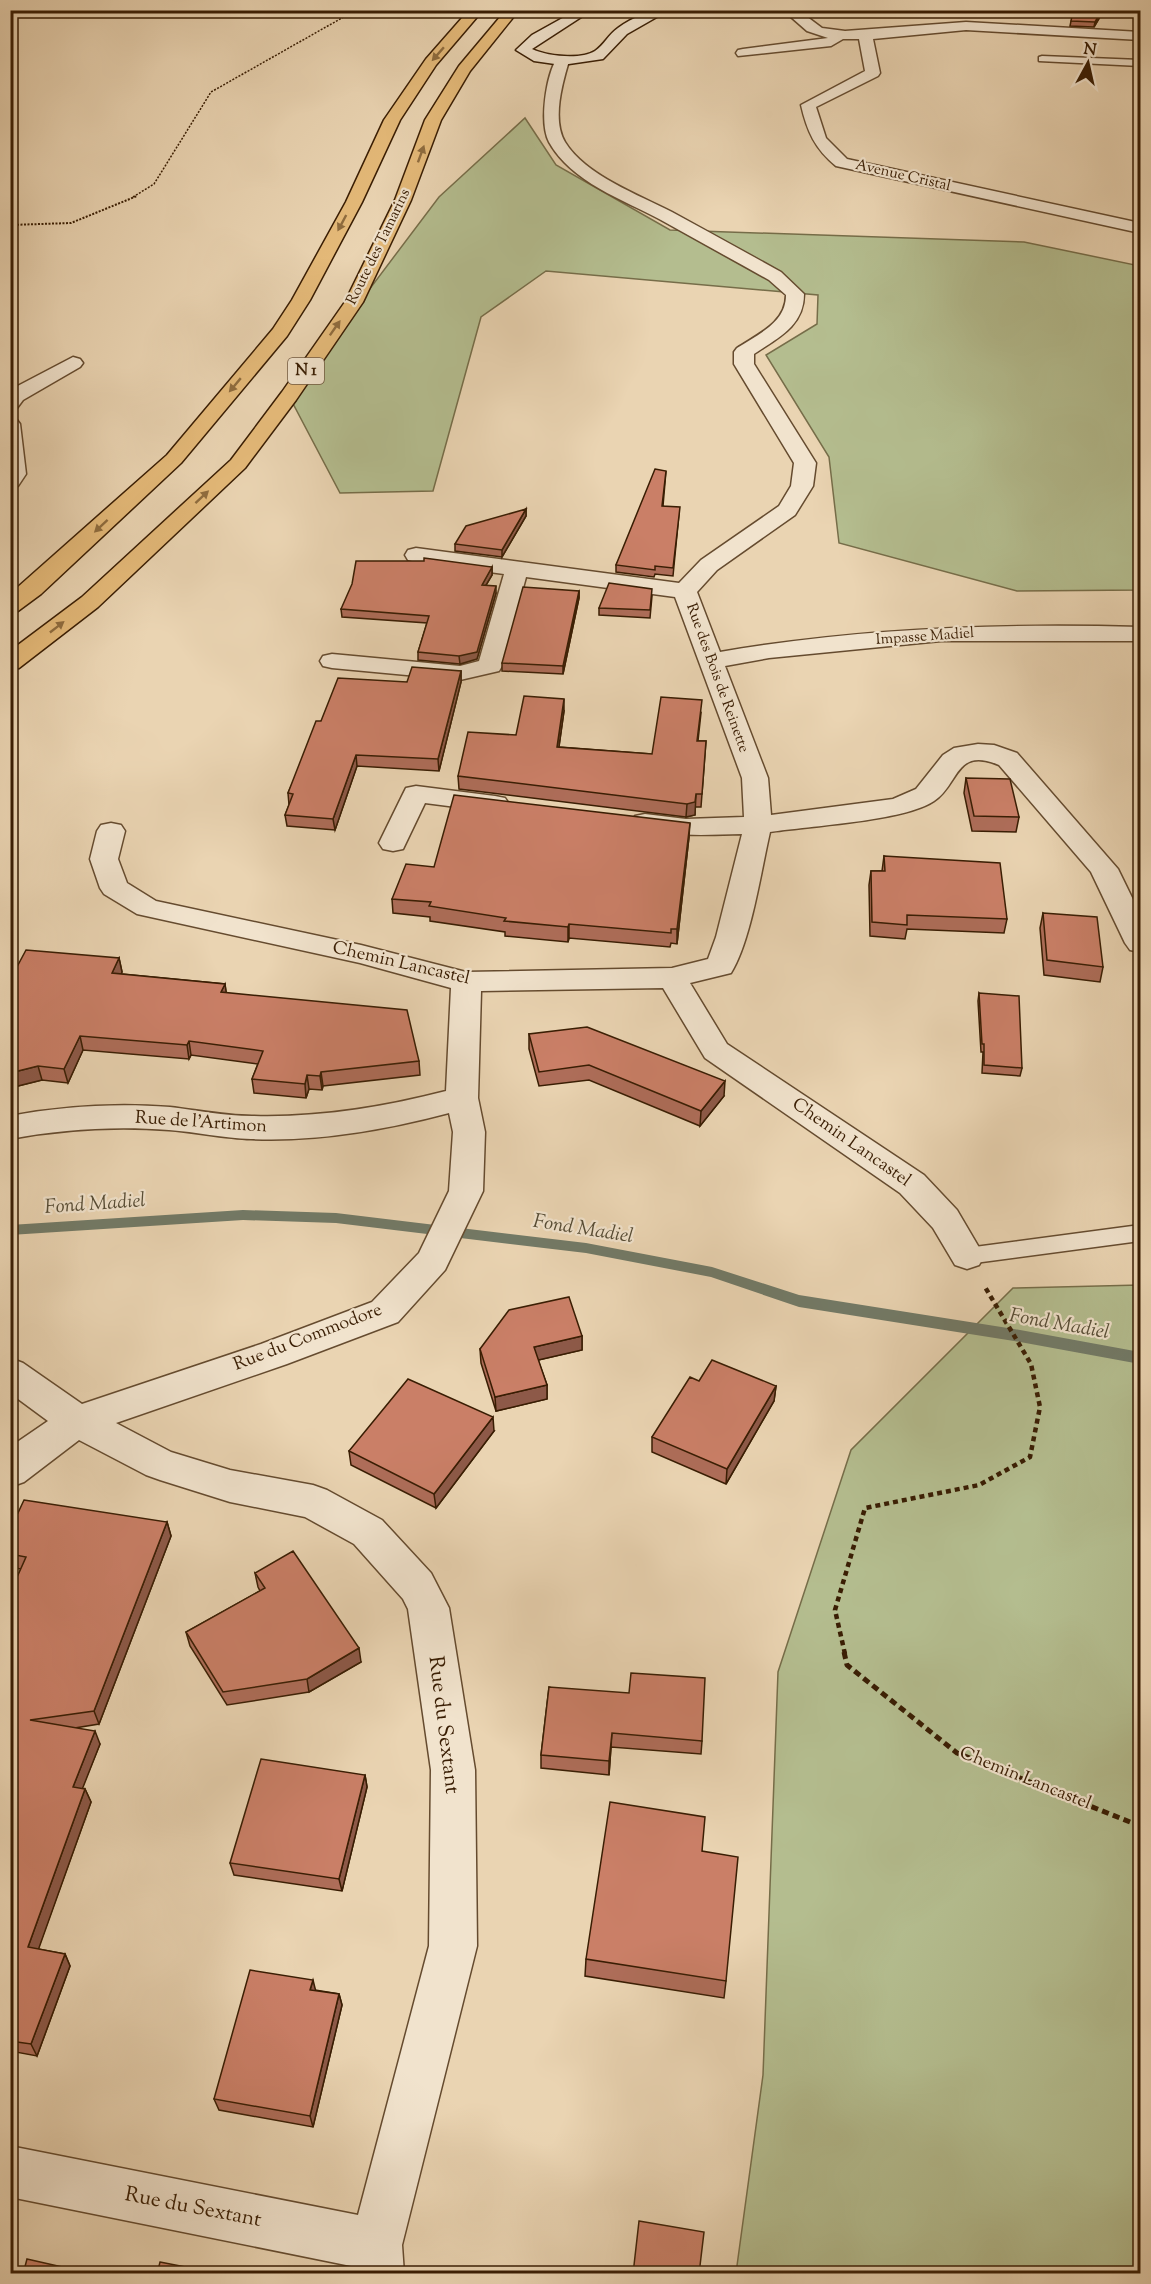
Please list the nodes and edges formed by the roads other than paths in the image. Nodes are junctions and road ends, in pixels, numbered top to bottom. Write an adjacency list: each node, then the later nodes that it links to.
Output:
1 (477, 10): 21 (highway, N 1, one-way to 21)
2 (513, 10): 25 (highway, Route des Tamarins / N 1, one-way to 2)
3 (586, 10): 11 (street)
4 (663, 10): 11 (street)
5 (789, 10): 7 (street)
6 (865, 34): 7 (street); 8 (street); 13 (street, Avenue Cristal)
7 (838, 35): 9 (street)
8 (1140, 36)
9 (743, 53)
10 (1042, 59): 12 (lane)
11 (562, 61): 20 (street, Rue des Bois de Reinette)
12 (1140, 63)
13 (1140, 228)
14 (73, 363): 15 (street)
15 (10, 404)
16 (10, 424): 17 (street)
17 (10, 481)
18 (416, 555): 19 (street)
19 (518, 567): 20 (street); 23 (street)
20 (685, 591): 24 (street, Rue des Bois de Reinette)
21 (10, 606)
22 (1140, 634): 24 (street, Impasse Madiel)
23 (332, 661)
24 (711, 662): 28 (street, Rue des Bois de Reinette)
25 (10, 663)
26 (522, 807): 30 (street)
27 (615, 818): 28 (street)
28 (758, 825): 31 (street); 32 (street, Rue des Bois de Reinette)
29 (111, 831): 33 (street, Chemin Lancastel)
30 (393, 843)
31 (1140, 943)
32 (672, 978): 33 (street, Chemin Lancastel); 37 (street, Chemin Lancastel)
33 (466, 982): 34 (street, Rue du Commodore)
34 (462, 1098): 35 (street, Rue de l'Artimon); 39 (street, Rue du Commodore)
35 (10, 1128)
36 (1140, 1233): 37 (lane)
37 (967, 1256)
38 (10, 1373): 39 (street, Rue du Sextant)
39 (77, 1421): 40 (street, Rue du Commodore); 42 (street, Rue du Sextant)
40 (10, 1471)
41 (10, 2171): 42 (street, Rue du Sextant)
42 (377, 2260)

